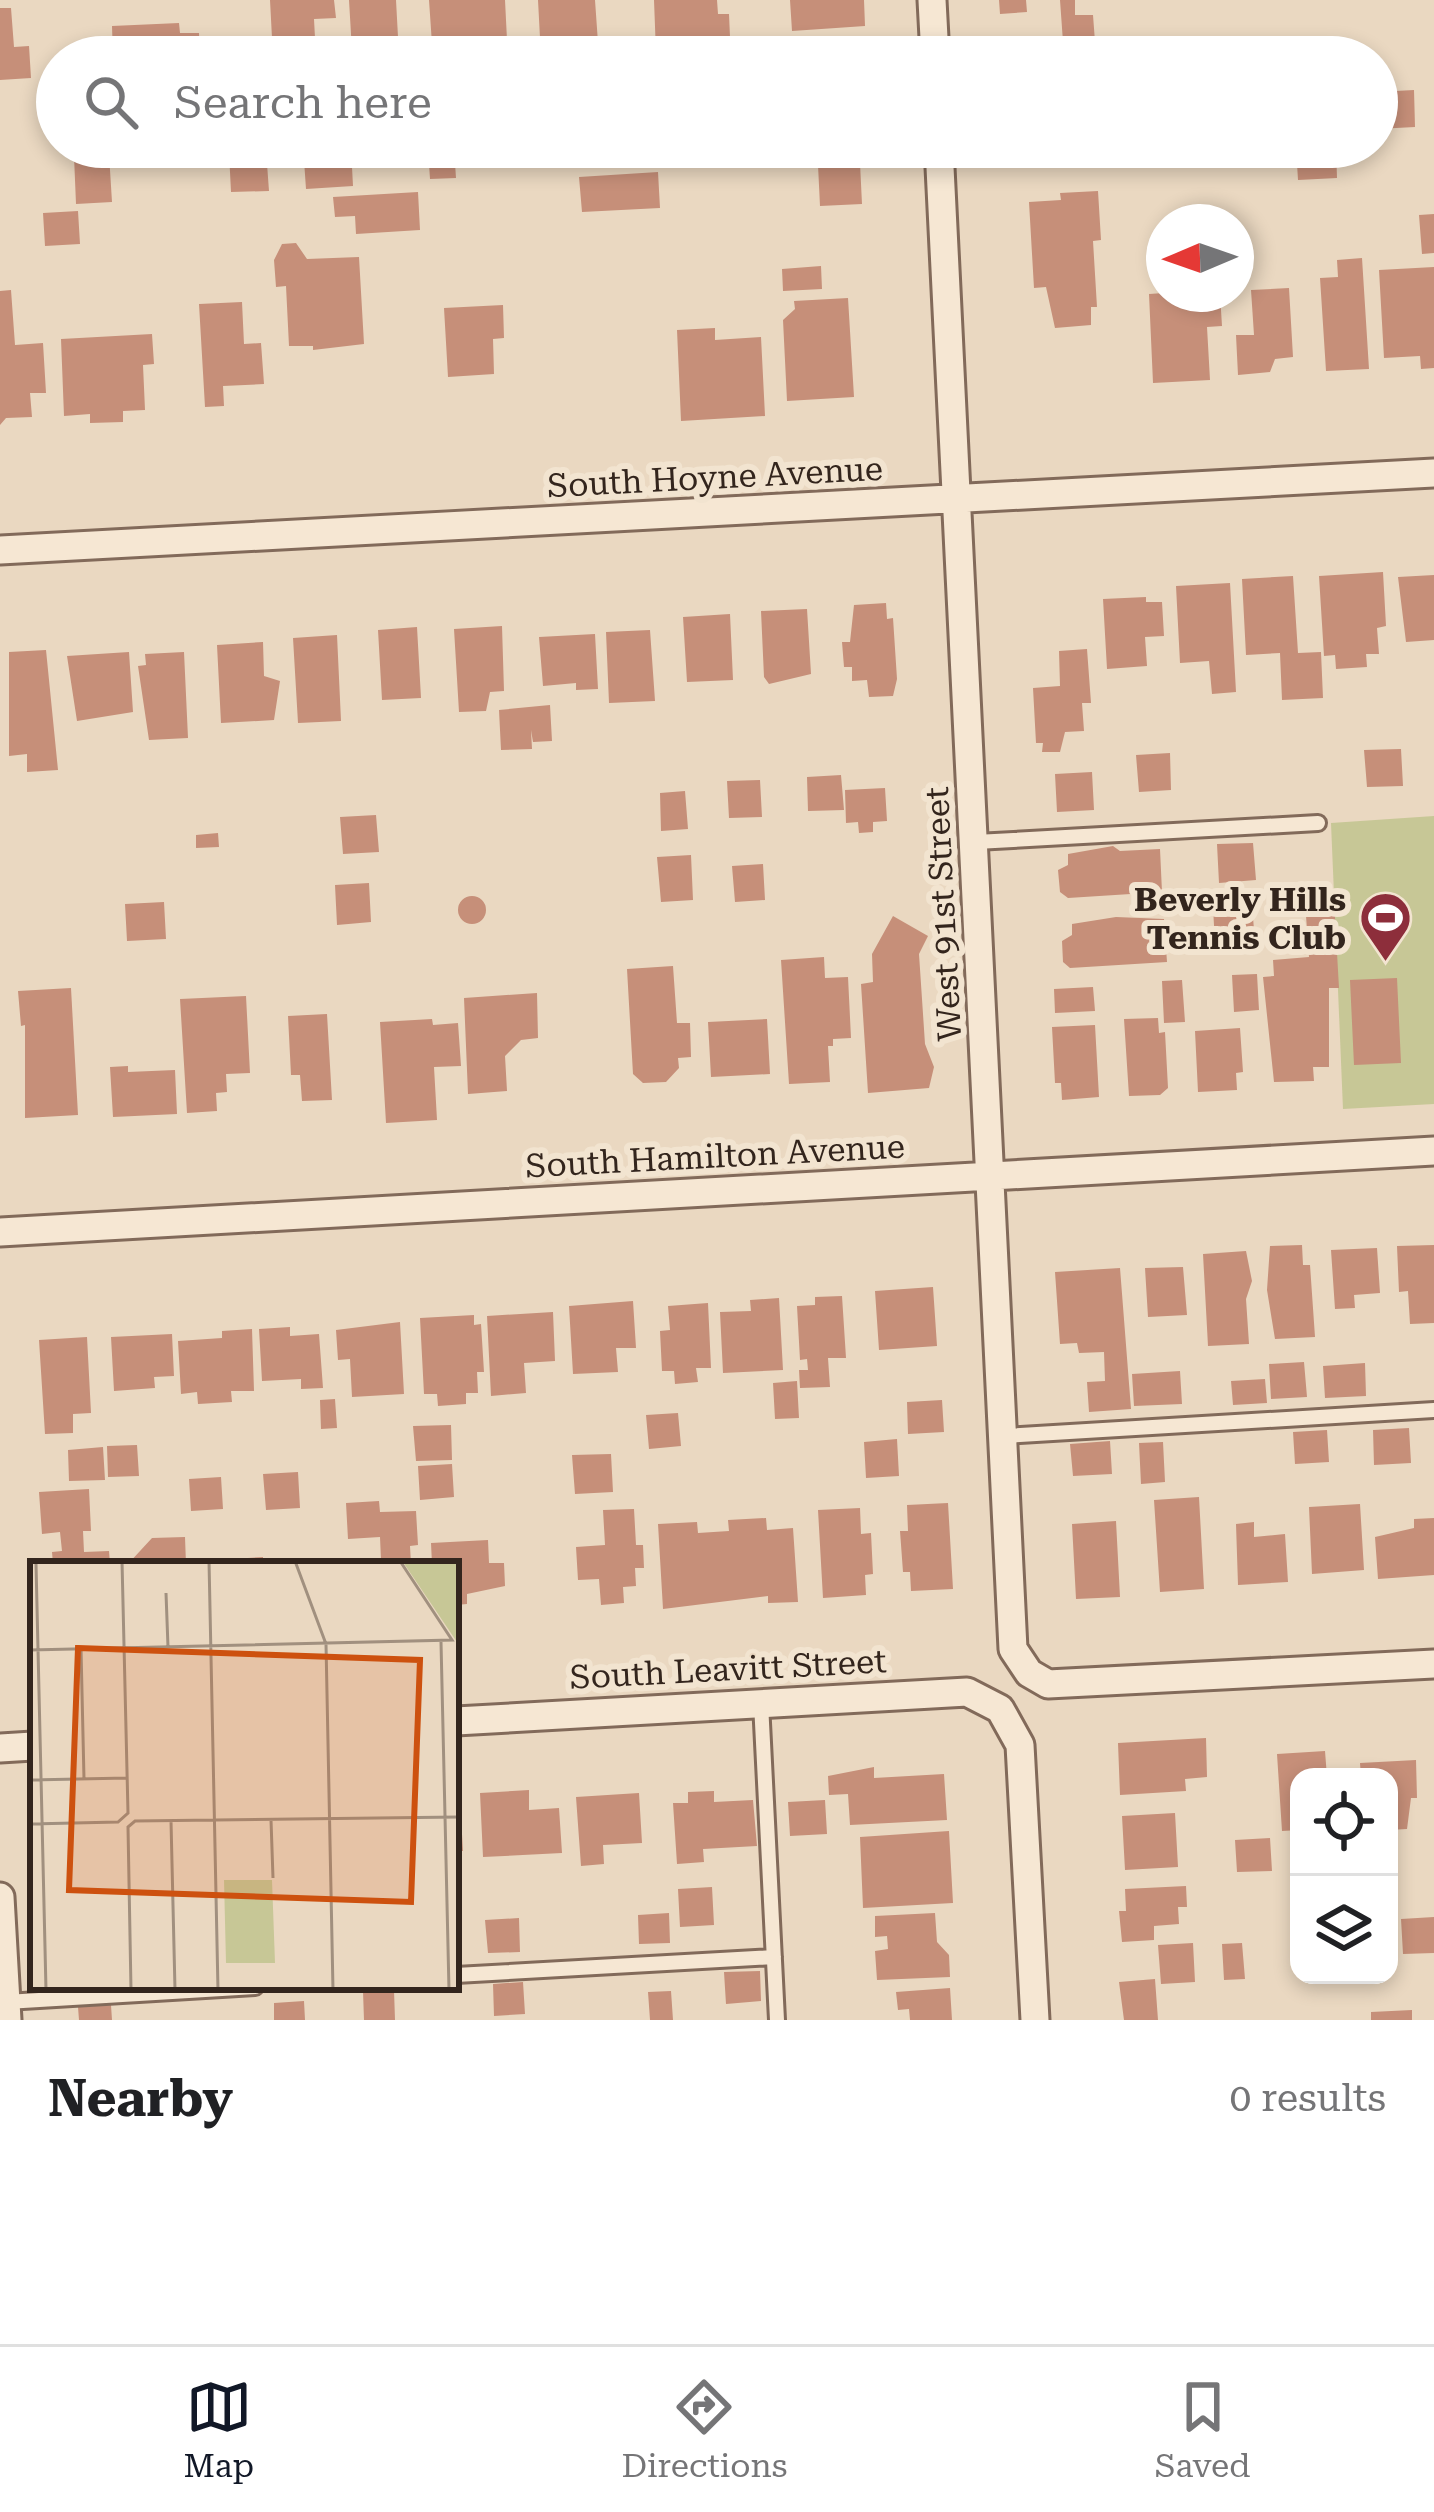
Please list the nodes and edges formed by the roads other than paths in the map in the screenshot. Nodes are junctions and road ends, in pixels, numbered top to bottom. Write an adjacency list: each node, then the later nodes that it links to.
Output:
1 (932, 0): 2 (street)
2 (933, 36)
3 (940, 168): 5 (street, West 91st Street)
4 (1434, 472): 5 (street, South Hoyne Avenue)
5 (958, 500): 6 (street, South Hoyne Avenue); 8 (street, West 91st Street)
6 (0, 550)
7 (1318, 823): 8 (lane)
8 (976, 842): 10 (street, West 91st Street)
9 (1434, 1151): 10 (street, South Hamilton Avenue)
10 (993, 1176): 11 (street, South Hamilton Avenue); 13 (street, West 91st Street)
11 (0, 1232)
12 (1434, 1410): 13 (lane)
13 (1004, 1436): 14 (street, West 91st Street)
14 (1434, 1664)
15 (760, 1703): 16 (street, South Leavitt Street); 20 (lane); 25 (street, South Leavitt Street)
16 (459, 1721)
17 (30, 1746): 18 (street)
18 (0, 1748)
19 (0, 1898): 23 (street)
20 (774, 1957): 21 (lane); 24 (lane)
21 (459, 1975)
22 (224, 1990): 23 (lane)
23 (6, 2011)
24 (777, 2020)
25 (1035, 2020)

